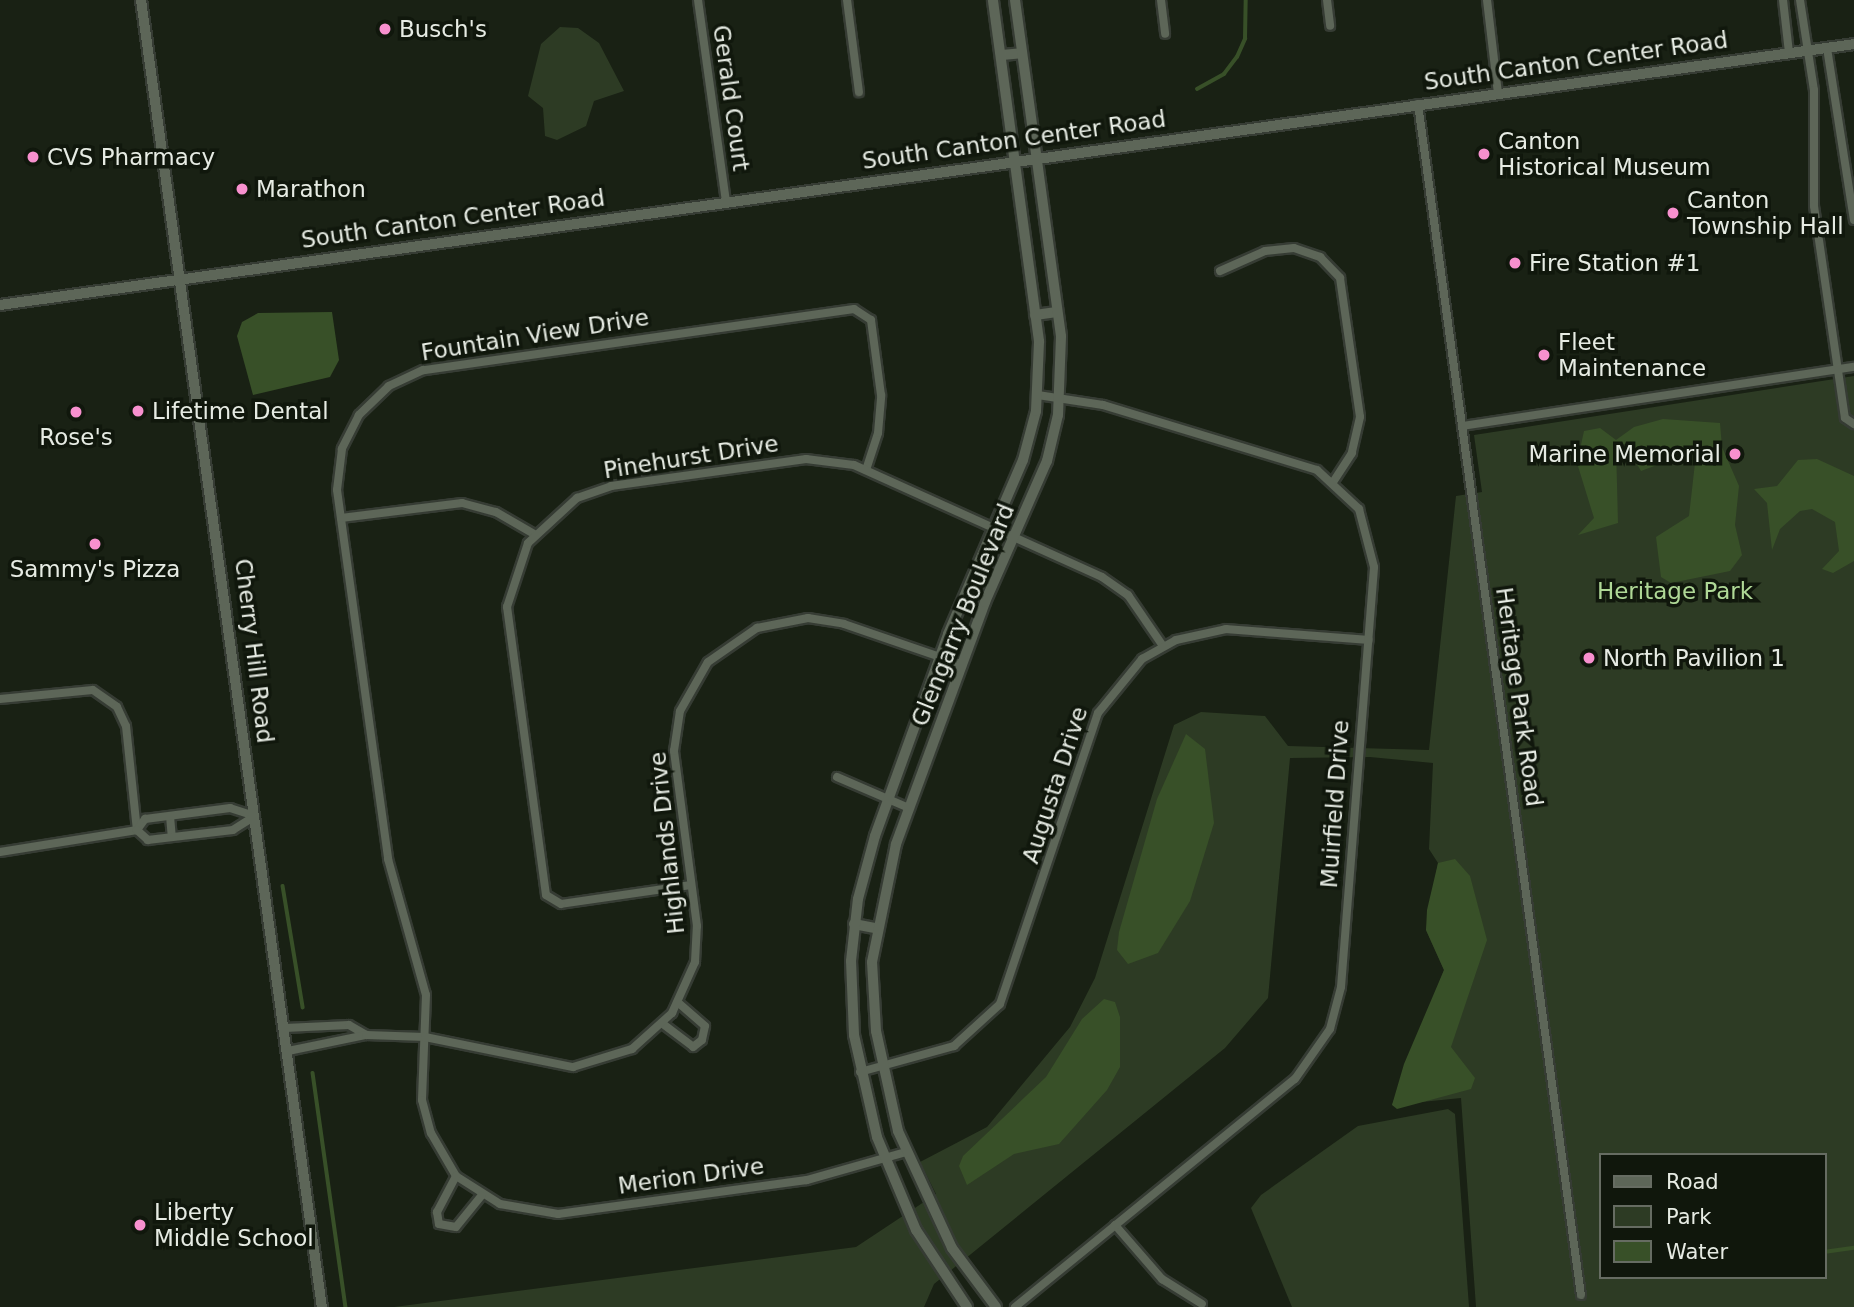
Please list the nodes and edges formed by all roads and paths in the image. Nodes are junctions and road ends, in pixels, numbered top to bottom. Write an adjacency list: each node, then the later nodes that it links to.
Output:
1 (142, 0): 27 (main road, Cherry Hill Road)
2 (698, 0): 24 (street, Gerald Court)
3 (847, 0): 19 (street)
4 (993, 0): 18 (street, Glengarry Boulevard)
5 (1015, 0): 16 (street, Glengarry Boulevard)
6 (1161, 0): 12 (street)
7 (1327, 0): 11 (street)
8 (1487, 0): 20 (street)
9 (1783, 0): 17 (street)
10 (1800, 0): 15 (street)
11 (1330, 26)
12 (1165, 34)
13 (1854, 44): 14 (main road, South Canton Center Road)
14 (1827, 48): 15 (main road, South Canton Center Road); 25 (street)
15 (1807, 51): 17 (main road, South Canton Center Road); 32 (street)
16 (1022, 52): 18 (street); 22 (street, Glengarry Boulevard)
17 (1789, 53): 20 (main road, South Canton Center Road)
18 (1001, 55): 23 (street, Glengarry Boulevard)
19 (859, 92)
20 (1498, 93): 21 (main road, South Canton Center Road)
21 (1418, 104): 22 (main road, South Canton Center Road); 36 (street, Heritage Park Road)
22 (1037, 159): 23 (main road, South Canton Center Road); 29 (street, Glengarry Boulevard)
23 (1015, 162): 24 (main road, South Canton Center Road); 30 (street, Glengarry Boulevard)
24 (726, 202): 27 (main road, South Canton Center Road)
25 (1854, 220)
26 (1220, 271): 38 (street)
27 (180, 277): 28 (main road, South Canton Center Road); 52 (main road, Cherry Hill Road)
28 (0, 305)
29 (1058, 312): 30 (street); 34 (street, Glengarry Boulevard)
30 (1035, 315): 33 (street, Glengarry Boulevard)
31 (1854, 367): 32 (street)
32 (1838, 369): 35 (street); 36 (street)
33 (1038, 395): 34 (street, Muirfield Drive); 40 (street, Glengarry Boulevard)
34 (1060, 397): 38 (street, Muirfield Drive); 42 (street, Glengarry Boulevard)
35 (1854, 424)
36 (1462, 426): 72 (street, Heritage Park Road)
37 (866, 470): 39 (street, Fountain View Drive); 40 (street, Pinehurst Drive); 41 (street, Pinehurst Drive)
38 (1334, 481): 43 (street, Muirfield Drive)
39 (341, 518): 41 (street); 63 (street, Fountain View Drive)
40 (994, 528): 42 (street, Pinehurst Drive); 45 (street, Glengarry Boulevard)
41 (534, 534): 56 (street, Pinehurst Drive)
42 (1014, 537): 44 (street, Pinehurst Drive); 46 (street, Glengarry Boulevard)
43 (1369, 640): 44 (street, Augusta Drive); 71 (street, Muirfield Drive)
44 (1163, 646): 65 (street, Augusta Drive)
45 (939, 657): 46 (street, Highlands Drive); 49 (street, Glengarry Boulevard); 56 (street, Highlands Drive)
46 (961, 664): 50 (street, Glengarry Boulevard)
47 (0, 699): 53 (street)
48 (837, 777): 49 (street)
49 (888, 800): 50 (street); 57 (street, Glengarry Boulevard)
50 (909, 808): 58 (street, Glengarry Boulevard)
51 (170, 816): 52 (street); 53 (street); 54 (street)
52 (255, 816): 54 (street); 61 (main road, Cherry Hill Road)
53 (137, 830): 54 (street); 55 (street)
54 (172, 837)
55 (0, 852)
56 (691, 886): 59 (street, Highlands Drive)
57 (853, 924): 58 (street); 66 (street, Glengarry Boulevard)
58 (875, 928): 65 (street, Glengarry Boulevard)
59 (679, 1003): 60 (street, Highlands Drive); 60 (street)
60 (663, 1024): 63 (street, Highlands Drive)
61 (285, 1028): 62 (street, Highlands Drive); 64 (main road, Cherry Hill Road)
62 (366, 1035): 63 (street, Highlands Drive); 64 (street, Highlands Drive)
63 (425, 1037): 69 (street, Merion Drive)
64 (288, 1051): 74 (main road, Cherry Hill Road)
65 (881, 1067): 66 (street, Augusta Drive); 67 (street, Glengarry Boulevard)
66 (860, 1072): 68 (street, Glengarry Boulevard)
67 (906, 1152): 68 (street, Merion Drive); 76 (street, Glengarry Boulevard)
68 (885, 1159): 70 (street, Merion Drive); 75 (street, Glengarry Boulevard)
69 (456, 1176): 70 (street, Merion Drive); 70 (street)
70 (481, 1196)
71 (1115, 1225): 73 (street); 77 (street, Muirfield Drive)
72 (1581, 1295)
73 (1202, 1304)
74 (322, 1307)
75 (967, 1307)
76 (996, 1307)
77 (1014, 1307)

